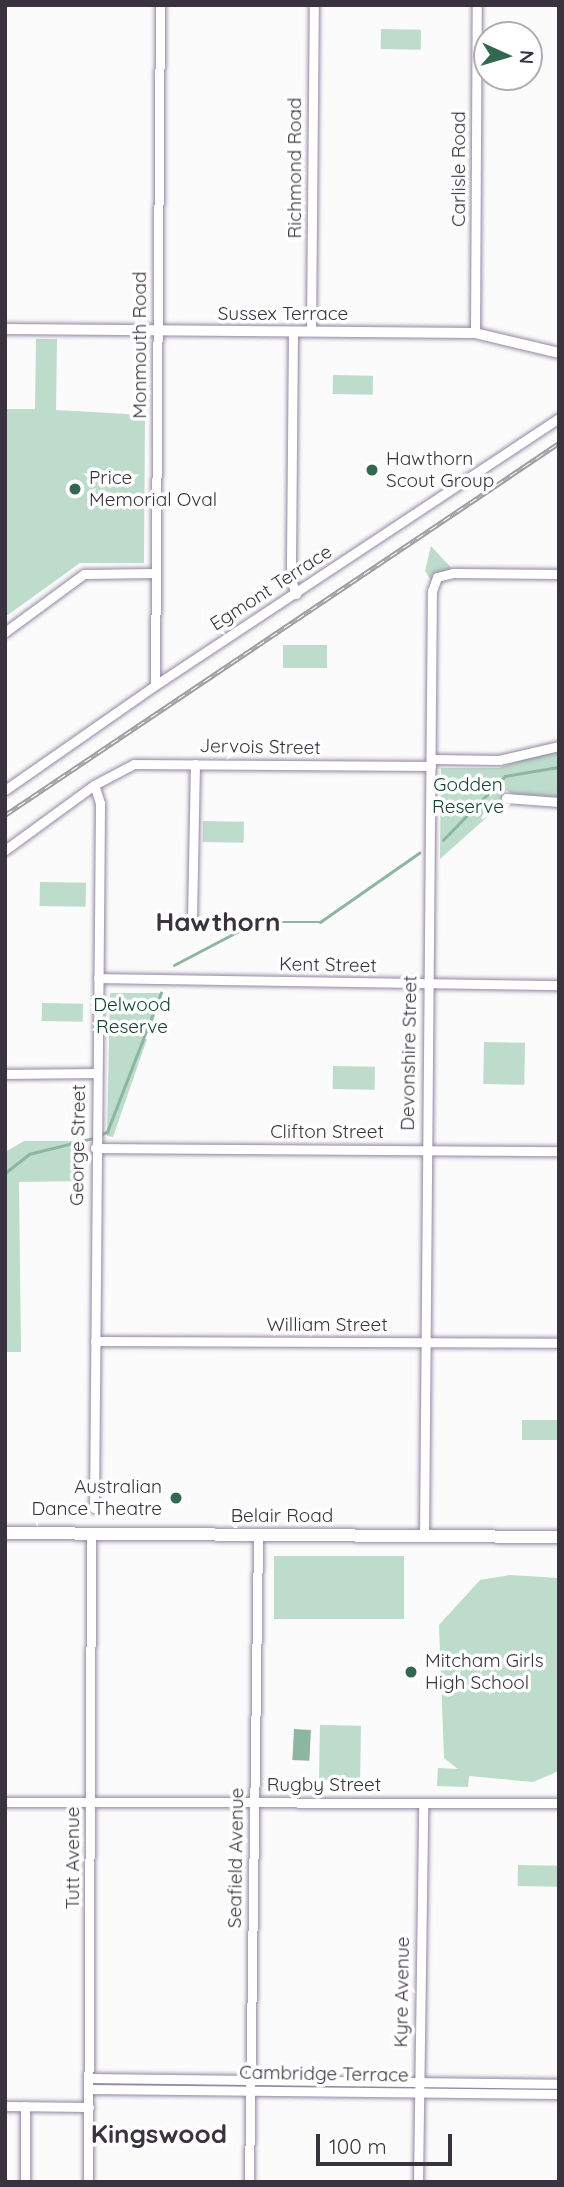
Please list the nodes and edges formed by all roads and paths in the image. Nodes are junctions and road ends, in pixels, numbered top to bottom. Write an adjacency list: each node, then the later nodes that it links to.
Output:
1 (160, 5): 5 (street, Monmouth Road)
2 (314, 5): 7 (street, Richmond Road)
3 (477, 5): 8 (street, Carlisle Road)
4 (5, 329): 5 (street, Sussex Terrace)
5 (158, 330): 6 (street, Sussex Terrace); 11 (street, Monmouth Road)
6 (293, 331): 7 (street, Sussex Terrace); 13 (street)
7 (311, 331): 8 (street, Sussex Terrace)
8 (475, 333): 9 (street, Sussex Terrace)
9 (559, 353)
10 (559, 418): 13 (street, Egmont Terrace)
11 (156, 573): 14 (street); 15 (street, Monmouth Road)
12 (559, 575): 17 (street, Devonshire Street)
13 (296, 594): 15 (street, Egmont Terrace)
14 (5, 632)
15 (155, 685): 20 (street, Egmont Terrace)
16 (559, 746): 17 (street, Jervois Street)
17 (431, 762): 18 (street, Jervois Street); 26 (street, Devonshire Street)
18 (195, 764): 19 (street, Jervois Street); 24 (street)
19 (94, 785): 23 (street, Jervois Street); 25 (street, George Street)
20 (5, 790)
21 (506, 798): 22 (street)
22 (559, 802)
23 (5, 850)
24 (192, 919)
25 (97, 978): 26 (street, Kent Street); 28 (street, George Street)
26 (427, 984): 27 (street, Kent Street); 31 (street, Devonshire Street)
27 (559, 985)
28 (96, 1073): 29 (street); 30 (street, George Street)
29 (5, 1074)
30 (95, 1148): 31 (street, Clifton Street); 33 (street, George Street)
31 (426, 1150): 32 (street, Clifton Street); 34 (street, Devonshire Street)
32 (559, 1151)
33 (94, 1340): 34 (street, William Street); 36 (street, George Street)
34 (424, 1343): 35 (street, William Street); 40 (street, Devonshire Street)
35 (559, 1343)
36 (93, 1508)
37 (5, 1533): 38 (main road, Belair Road)
38 (91, 1534): 39 (main road, Belair Road); 44 (street, Tutt Avenue)
39 (258, 1535): 40 (main road, Belair Road); 45 (street, Seafield Avenue)
40 (424, 1537): 41 (main road, Belair Road)
41 (559, 1537)
42 (5, 1802): 44 (street, Rugby Street)
43 (423, 1802): 45 (street, Rugby Street); 46 (street, Rugby Street); 49 (street, Kyre Avenue)
44 (91, 1803): 45 (street, Rugby Street); 47 (street, Tutt Avenue)
45 (255, 1803): 48 (street, Seafield Avenue)
46 (559, 1803)
47 (89, 2084): 48 (street, Cambridge Terrace); 53 (street, Tutt Avenue)
48 (251, 2085): 49 (street, Cambridge Terrace); 56 (street, Seafield Avenue)
49 (418, 2087): 50 (street, Cambridge Terrace); 57 (street, Kyre Avenue)
50 (557, 2089)
51 (5, 2106): 52 (street)
52 (25, 2106): 53 (street); 54 (street)
53 (89, 2107): 55 (street, Tutt Avenue)
54 (25, 2182)
55 (88, 2182)
56 (249, 2182)
57 (418, 2182)

